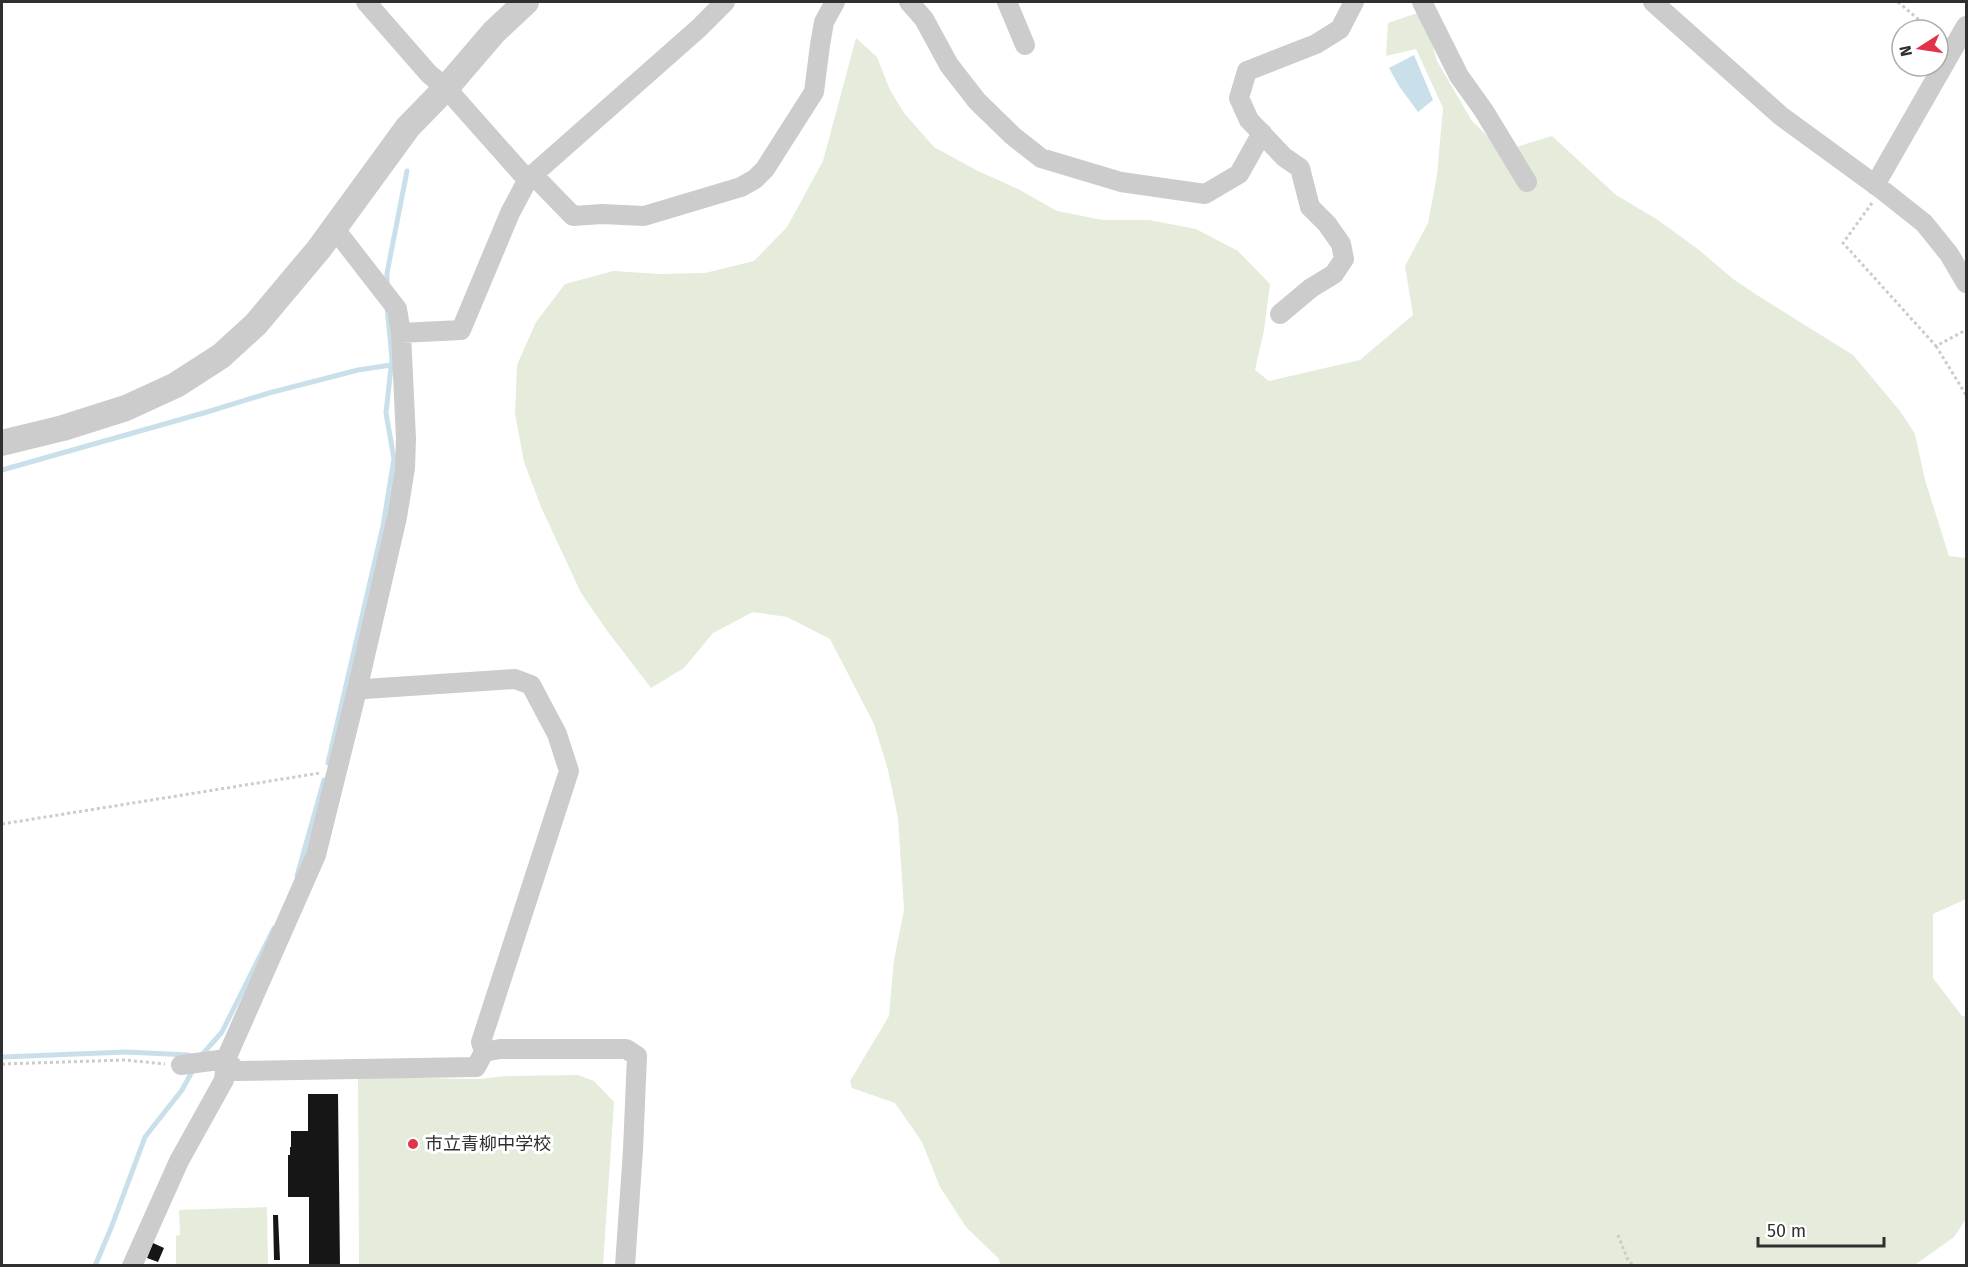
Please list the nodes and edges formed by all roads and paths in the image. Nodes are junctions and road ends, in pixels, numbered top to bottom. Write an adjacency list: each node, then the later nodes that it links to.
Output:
1 (366, 2): 14 (street)
2 (526, 2): 14 (street)
3 (724, 2): 16 (street)
4 (835, 2): 16 (street)
5 (909, 2): 15 (street)
6 (1007, 2): 13 (street)
7 (1354, 2): 15 (street)
8 (1422, 2): 17 (street)
9 (1653, 2): 18 (street)
10 (1898, 2): 11 (path)
11 (1916, 18)
12 (1966, 26): 18 (street)
13 (1025, 45)
14 (446, 88): 16 (street); 19 (street)
15 (1262, 133): 21 (street)
16 (528, 179): 23 (street)
17 (1527, 182)
18 (1878, 187): 20 (street); 24 (path)
19 (334, 228): 23 (street); 26 (street)
20 (1966, 284)
21 (1280, 315)
22 (1966, 330): 24 (path)
23 (401, 333): 27 (street)
24 (1936, 346): 25 (path)
25 (1966, 395)
26 (2, 443)
27 (358, 686): 28 (street); 30 (street)
28 (339, 770): 29 (path); 31 (street)
29 (2, 824)
30 (484, 1052): 31 (street); 36 (street)
31 (226, 1059): 33 (street); 35 (street)
32 (2, 1064): 33 (path)
33 (181, 1065)
34 (1618, 1235): 37 (path)
35 (132, 1266)
36 (625, 1266)
37 (1633, 1266)

